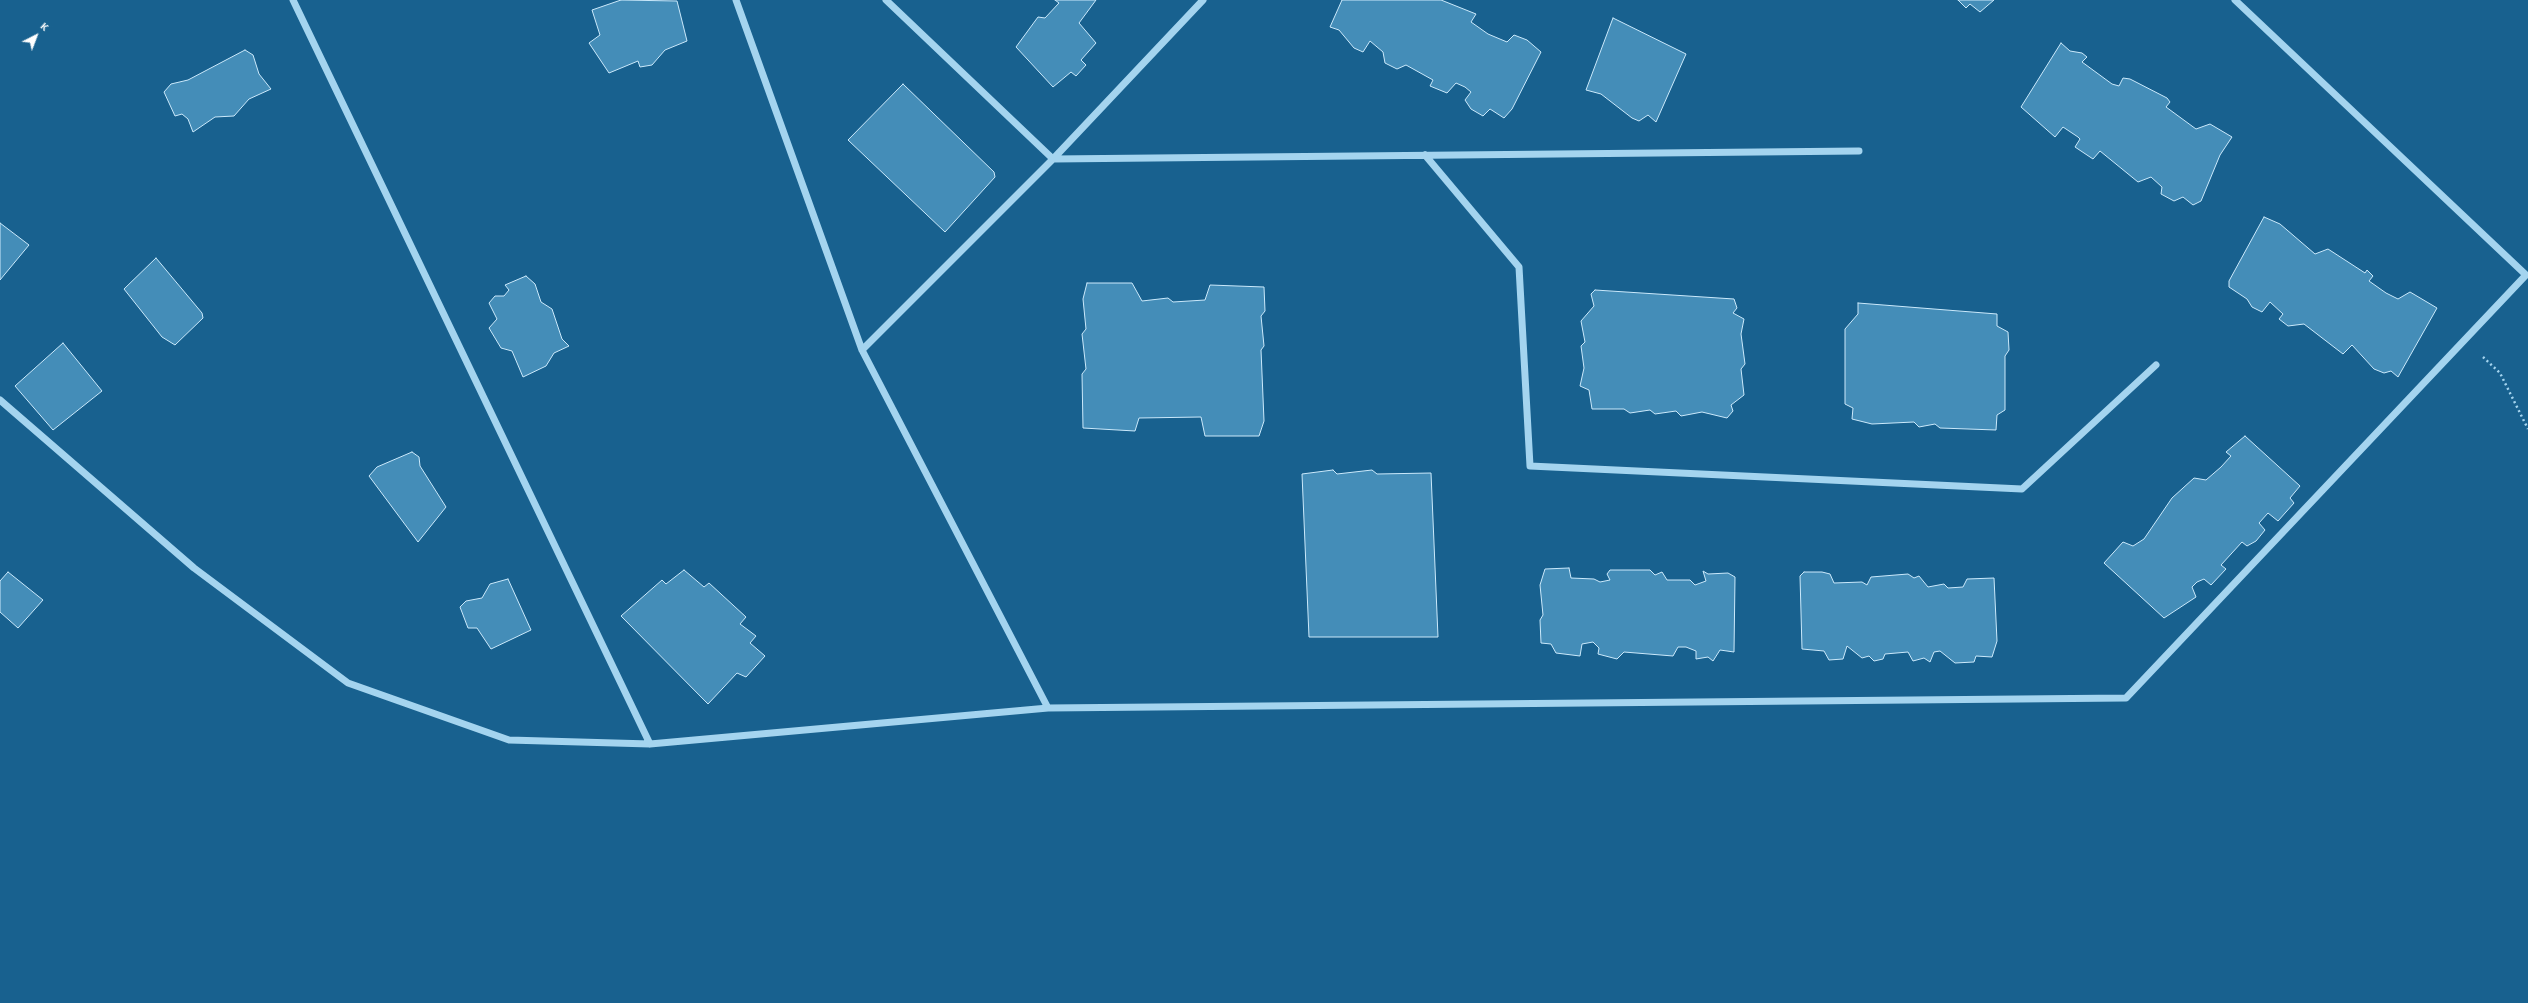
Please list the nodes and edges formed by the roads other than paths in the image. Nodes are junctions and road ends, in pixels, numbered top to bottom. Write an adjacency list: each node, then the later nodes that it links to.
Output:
1 (293, 0): 13 (street)
2 (736, 0): 9 (street)
3 (886, 0): 8 (street)
4 (1203, 0): 8 (street)
5 (2235, 0): 12 (street)
6 (1859, 151): 7 (street)
7 (1425, 155): 8 (street); 10 (street)
8 (1053, 159): 9 (street)
9 (862, 350): 12 (street)
10 (2156, 365)
11 (0, 400): 13 (street)
12 (1048, 708): 13 (street)
13 (650, 744)

